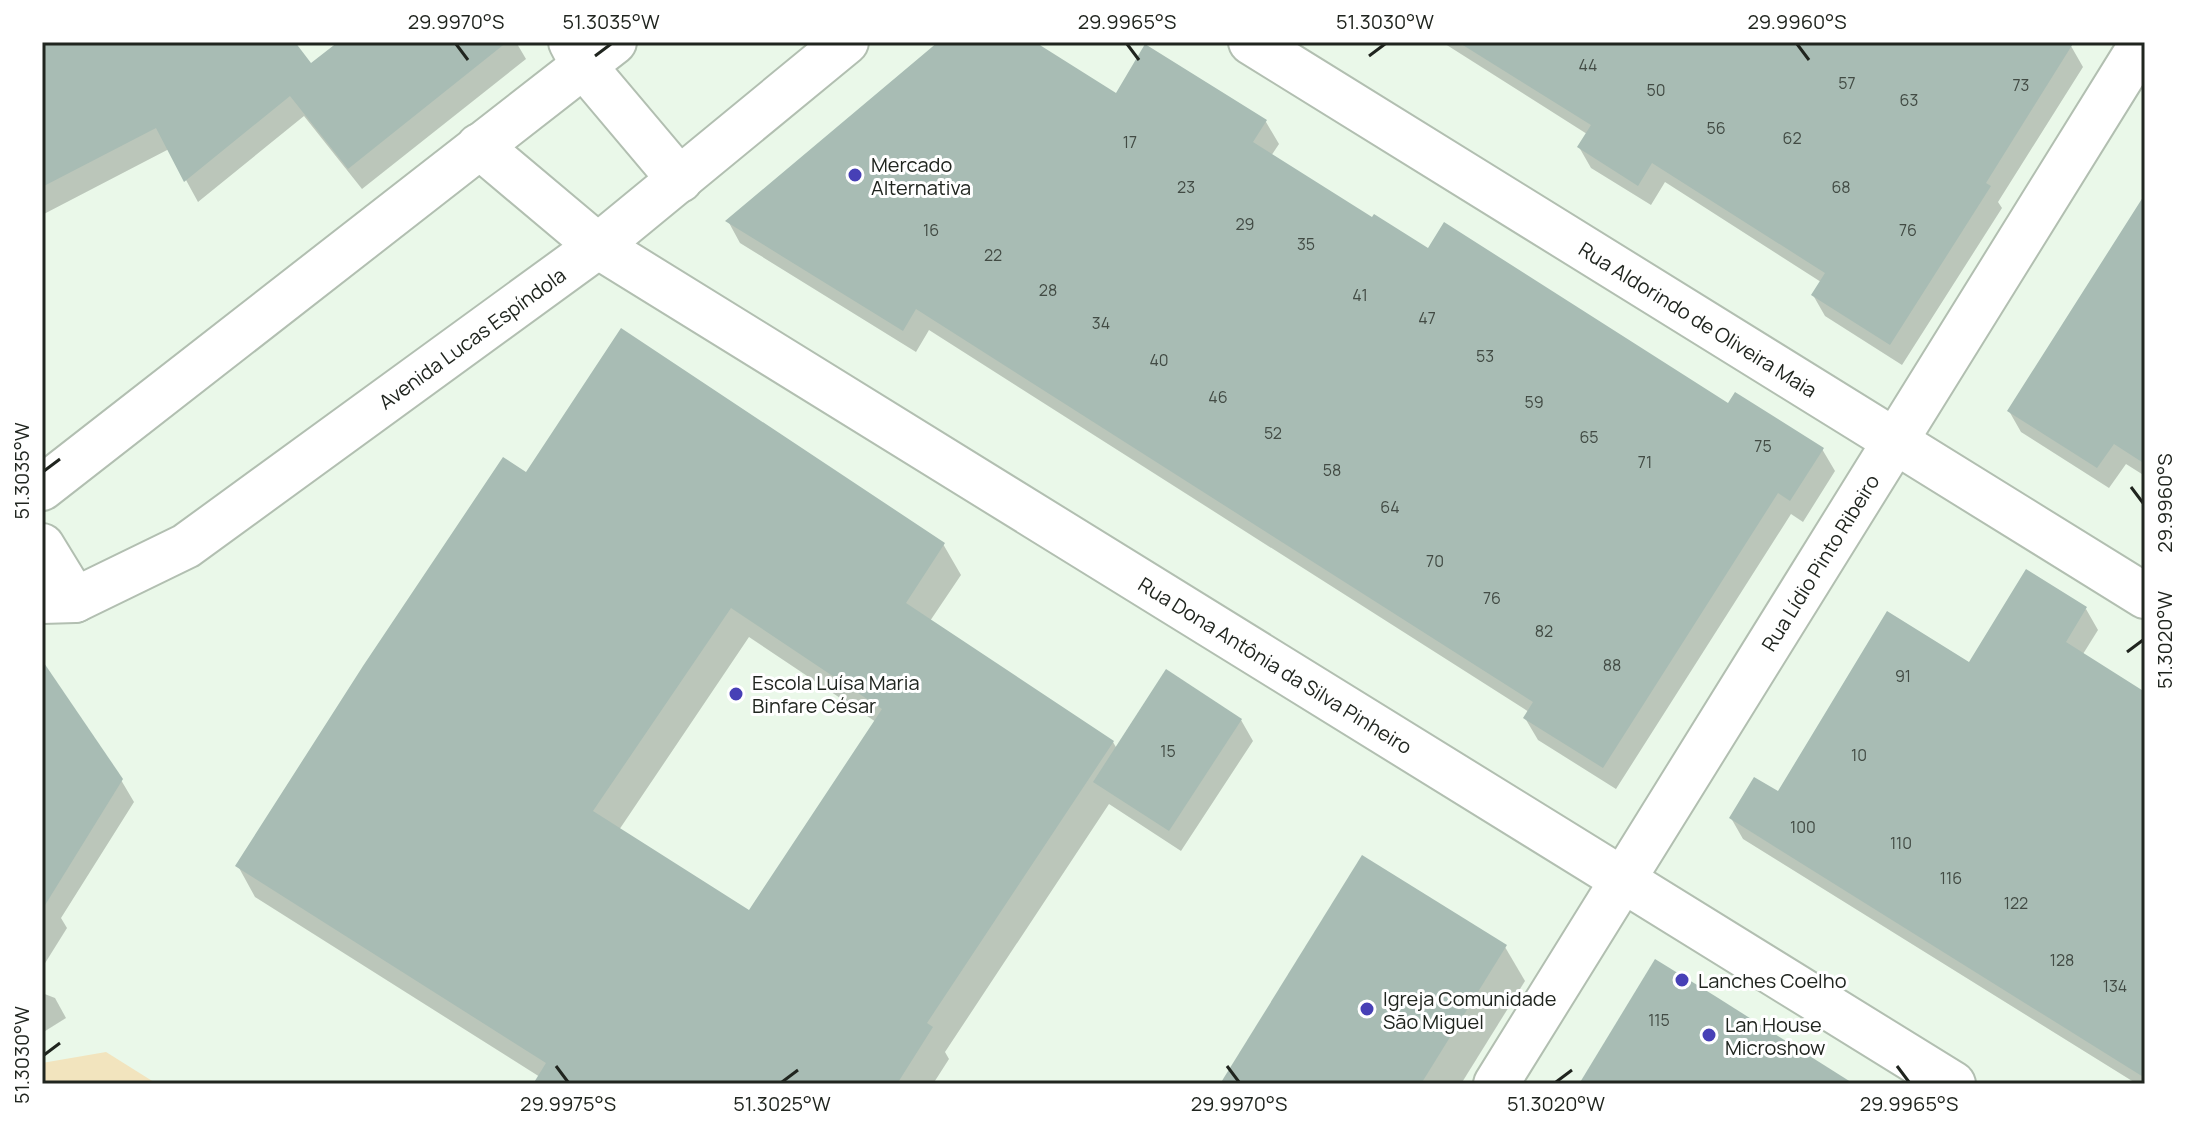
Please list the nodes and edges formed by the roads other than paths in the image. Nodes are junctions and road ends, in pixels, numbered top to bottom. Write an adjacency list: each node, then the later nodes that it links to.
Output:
1 (846, 42): 6 (street, Avenida Lucas Espíndola)
2 (1251, 42): 8 (street, Rua Aldorindo de Oliveira Maia)
3 (2143, 42): 8 (street, Rua Lídio Pinto Ribeiro)
4 (590, 50): 5 (street); 6 (street)
5 (479, 146): 7 (street, Rua Dona Antônia da Silva Pinheiro); 9 (street)
6 (680, 180): 7 (street, Avenida Lucas Espíndola)
7 (598, 246): 12 (street, Avenida Lucas Espíndola); 13 (street, Rua Dona Antônia da Silva Pinheiro)
8 (1895, 442): 11 (street, Rua Aldorindo de Oliveira Maia); 13 (street, Rua Lídio Pinto Ribeiro)
9 (42, 488)
10 (42, 546): 12 (street)
11 (2145, 596)
12 (58, 600)
13 (1623, 880): 14 (street, Rua Lídio Pinto Ribeiro); 15 (street, Rua Dona Antônia da Silva Pinheiro)
14 (1496, 1084)
15 (1953, 1084)

